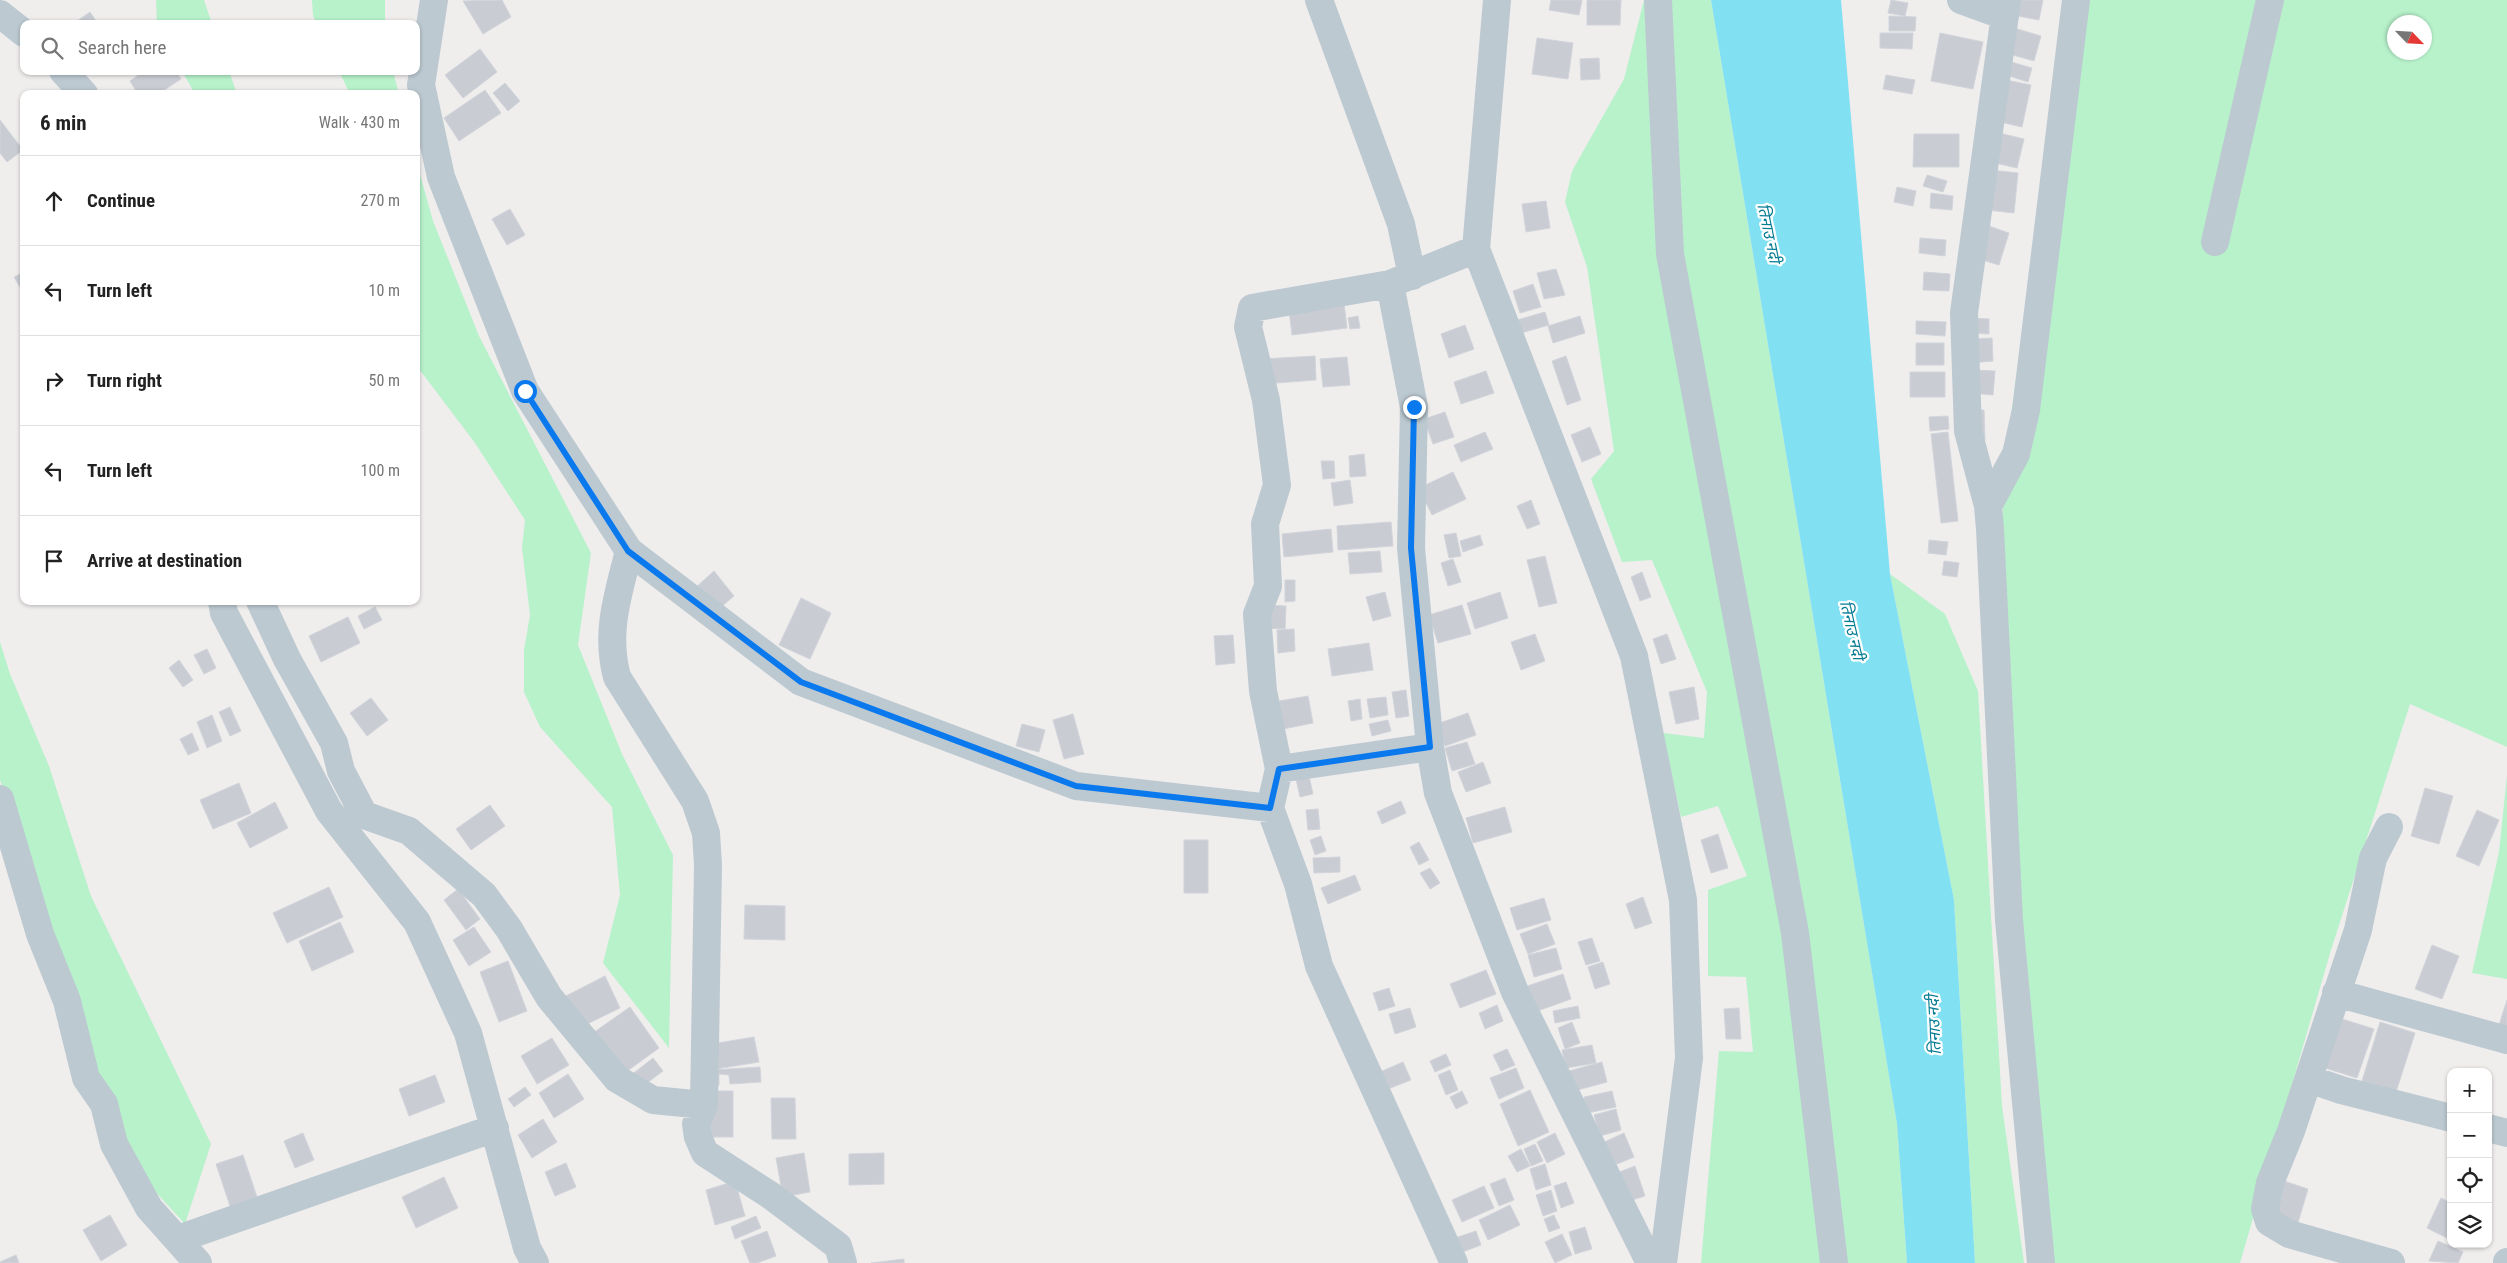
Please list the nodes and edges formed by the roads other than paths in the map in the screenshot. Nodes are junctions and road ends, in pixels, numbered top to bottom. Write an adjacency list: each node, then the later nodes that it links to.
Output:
1 (434, 0): 17 (street)
2 (1318, 0): 15 (street)
3 (1496, 0): 14 (street)
4 (1658, 0): 40 (street)
5 (1961, 0): 8 (street)
6 (2076, 0): 16 (street)
7 (2270, 0): 13 (street)
8 (2006, 8): 16 (street)
9 (0, 14): 10 (street)
10 (20, 30)
11 (67, 75): 12 (street)
12 (80, 90)
13 (2215, 242)
14 (1476, 248): 15 (street); 39 (street)
15 (1401, 280): 20 (street); 21 (street)
16 (1988, 506): 41 (street)
17 (628, 551): 23 (street); 28 (street)
18 (223, 605): 30 (street)
19 (262, 605): 28 (street)
20 (1430, 747): 21 (street); 38 (street)
21 (1279, 769): 23 (street)
22 (0, 799): 33 (street)
23 (1270, 808): 37 (street)
24 (2389, 827): 25 (street)
25 (2336, 993): 26 (street); 27 (street)
26 (2507, 1040)
27 (2309, 1079): 29 (street); 42 (street)
28 (704, 1105): 36 (street)
29 (2447, 1117)
30 (495, 1128): 33 (street); 35 (street)
31 (2492, 1129): 32 (street)
32 (2507, 1133)
33 (178, 1239): 34 (street)
34 (198, 1263)
35 (535, 1263)
36 (843, 1263)
37 (1454, 1263)
38 (1650, 1263)
39 (1663, 1263)
40 (1834, 1263)
41 (2041, 1263)
42 (2391, 1263)

